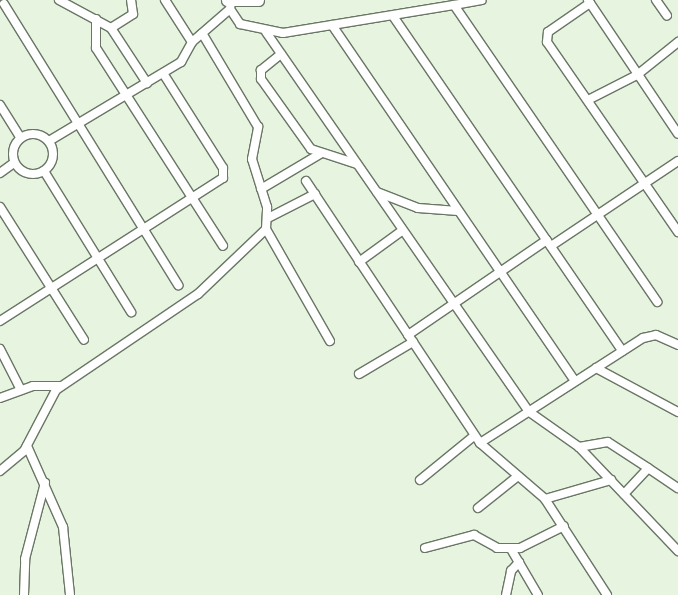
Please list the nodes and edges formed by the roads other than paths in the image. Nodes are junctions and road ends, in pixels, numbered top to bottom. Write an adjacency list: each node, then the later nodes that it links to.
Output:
1 (59, 0): 13 (street)
2 (131, 0): 15 (street)
3 (165, 0): 18 (street)
4 (258, 0): 9 (street)
5 (482, 0): 10 (street)
6 (656, 0): 12 (street)
7 (589, 1): 22 (street); 25 (street)
8 (4, 4): 27 (street)
9 (230, 4): 16 (street); 17 (street)
10 (454, 5): 11 (street); 45 (street)
11 (394, 16): 14 (street); 51 (street)
12 (667, 16)
13 (96, 19): 15 (street); 24 (street)
14 (332, 25): 16 (street); 44 (street)
15 (111, 28): 23 (street)
16 (266, 32): 20 (street)
17 (202, 33): 18 (street); 39 (street)
18 (192, 42): 21 (street)
19 (678, 42): 22 (street)
20 (282, 54): 31 (street); 34 (street)
21 (163, 73): 23 (street); 42 (street)
22 (636, 75): 25 (street); 28 (street)
23 (147, 83): 24 (street)
24 (126, 95): 27 (street); 42 (street)
25 (588, 100): 38 (street)
26 (0, 105): 29 (street)
27 (79, 123): 30 (street); 47 (street)
28 (678, 134)
29 (20, 137): 30 (street); 33 (street)
30 (49, 141): 35 (street)
31 (320, 154): 34 (street); 39 (street)
32 (678, 161): 38 (street)
33 (14, 163): 35 (street); 36 (street)
34 (357, 164): 40 (street)
35 (44, 171): 53 (street)
36 (0, 173)
37 (306, 181): 41 (street)
38 (645, 184): 45 (street); 50 (street)
39 (260, 190): 46 (street)
40 (377, 192): 44 (street); 49 (street)
41 (315, 194): 46 (street); 54 (street)
42 (192, 198): 47 (street); 52 (street)
43 (0, 207): 57 (street)
44 (458, 211): 55 (street)
45 (598, 215): 51 (street); 58 (street)
46 (268, 218): 48 (street)
47 (145, 228): 53 (street); 56 (street)
48 (266, 229): 64 (street); 72 (street)
49 (403, 230): 54 (street); 59 (street)
50 (678, 232)
51 (549, 243): 55 (street); 68 (street)
52 (223, 246)
53 (98, 258): 57 (street); 60 (street)
54 (360, 262): 62 (street)
55 (500, 272): 59 (street); 71 (street)
56 (178, 285)
57 (50, 288): 61 (street); 63 (street)
58 (657, 302)
59 (454, 303): 62 (street); 75 (street)
60 (131, 312)
61 (0, 320)
62 (408, 335): 65 (street)
63 (84, 340)
64 (330, 341)
65 (413, 342): 70 (street); 77 (street)
66 (678, 345): 68 (street)
67 (0, 349): 73 (street)
68 (622, 351): 69 (street)
69 (596, 368): 71 (street); 76 (street)
70 (359, 374)
71 (575, 381): 75 (street)
72 (60, 386): 73 (street); 79 (street)
73 (21, 390): 74 (street)
74 (0, 398)
75 (528, 411): 78 (street); 80 (street)
76 (678, 412)
77 (474, 436): 78 (street); 84 (street)
78 (480, 443): 83 (street)
79 (27, 446): 82 (street); 86 (street)
80 (579, 447): 81 (street); 85 (street)
81 (648, 468): 87 (street); 88 (street)
82 (0, 471)
83 (518, 476): 89 (street); 90 (street)
84 (420, 480)
85 (610, 480): 88 (street); 89 (street)
86 (45, 483): 96 (street); 97 (street)
87 (678, 488)
88 (624, 494): 92 (street)
89 (545, 499): 91 (street)
90 (478, 508)
91 (564, 526): 94 (street); 100 (street)
92 (676, 545)
93 (425, 548): 94 (street)
94 (511, 549): 95 (street)
95 (519, 562): 98 (street); 99 (street)
96 (24, 595)
97 (70, 595)
98 (506, 595)
99 (538, 595)
100 (606, 595)

